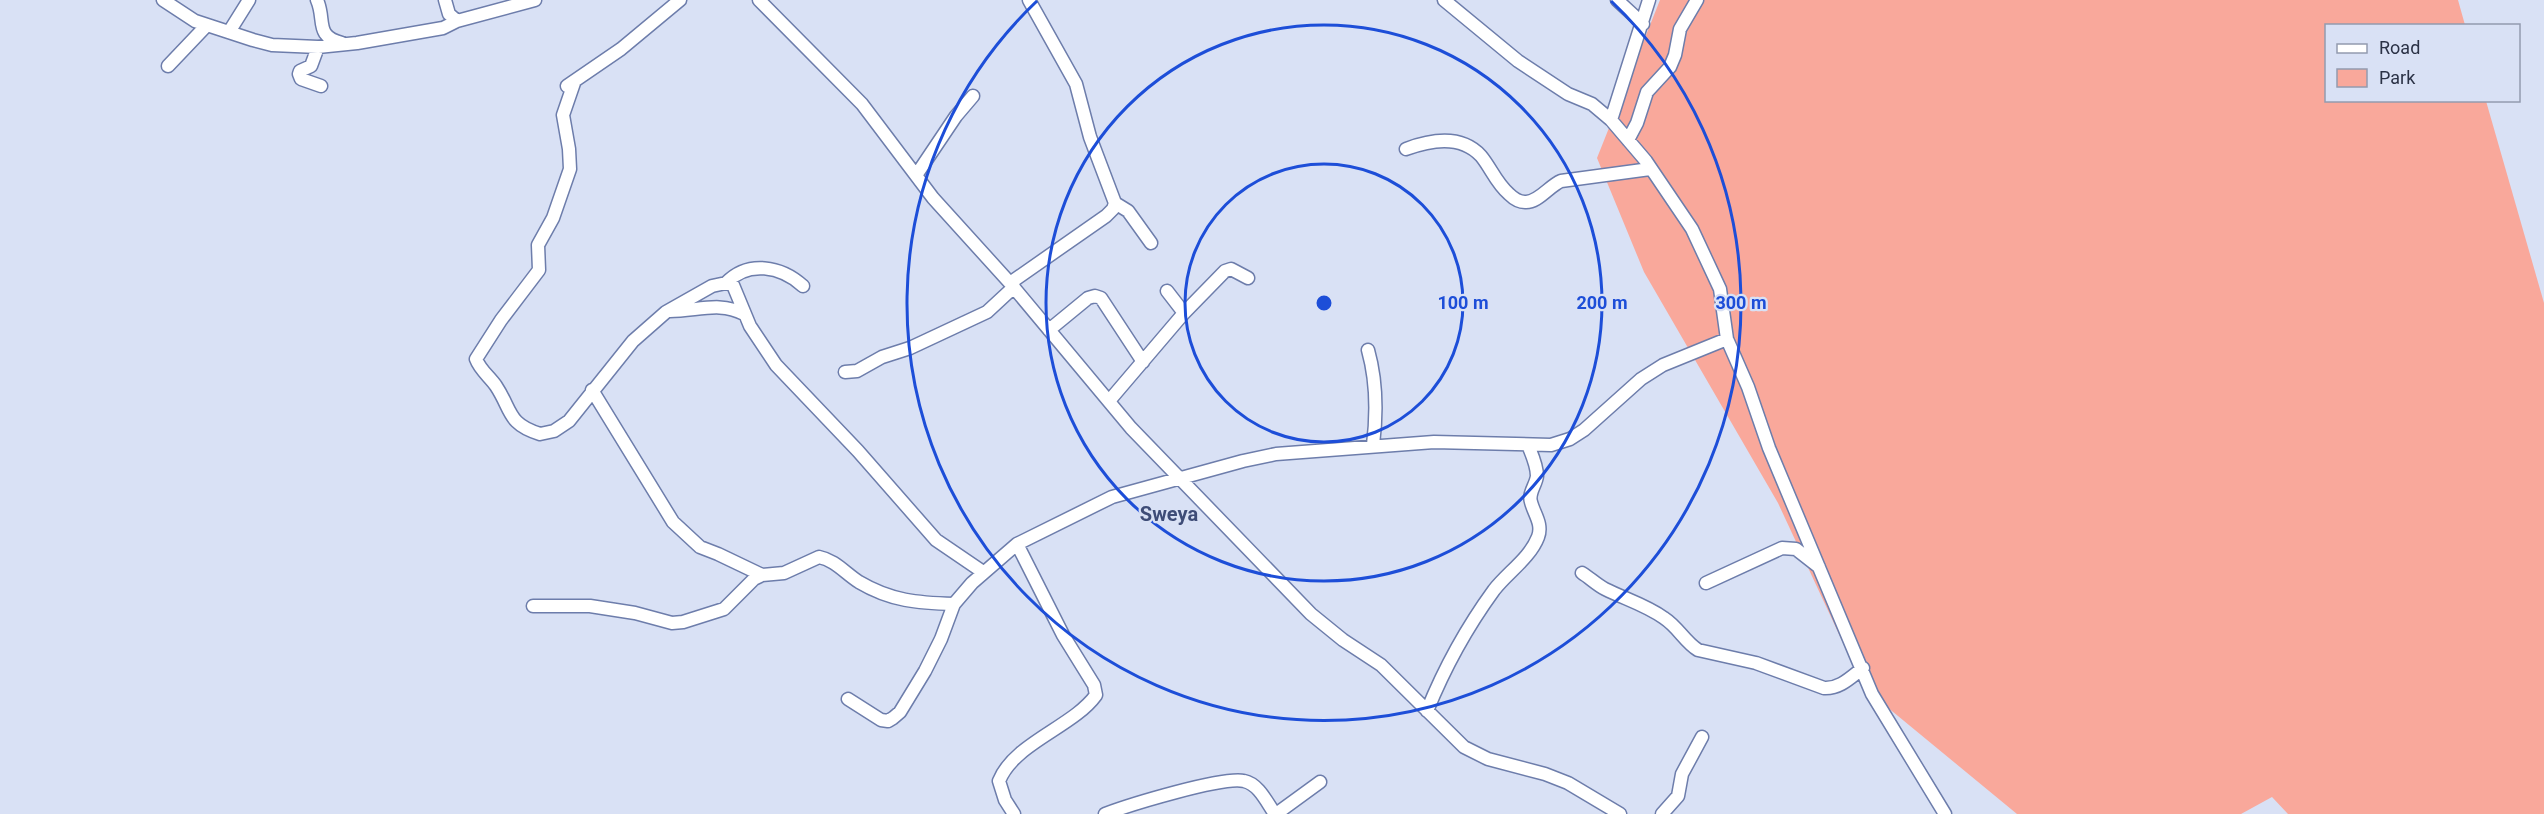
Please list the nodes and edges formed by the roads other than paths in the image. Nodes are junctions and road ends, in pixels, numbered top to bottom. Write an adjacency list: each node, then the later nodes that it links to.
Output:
1 (163, 0): 15 (street)
2 (249, 0): 16 (street)
3 (317, 0): 17 (street)
4 (445, 0): 13 (street)
5 (535, 0): 13 (street)
6 (680, 0): 42 (street)
7 (759, 0): 26 (street)
8 (1029, 0): 27 (street)
9 (1444, 0): 22 (street)
10 (1617, 0): 14 (street)
11 (1649, 0): 14 (street)
12 (1697, 0): 23 (street)
13 (457, 21): 17 (street)
14 (1642, 24): 22 (street)
15 (207, 25): 16 (street); 19 (street)
16 (229, 32): 18 (street)
17 (346, 44): 18 (street)
18 (318, 47): 20 (street)
19 (168, 66)
20 (321, 86)
21 (972, 96): 26 (street)
22 (1611, 120): 23 (street)
23 (1628, 140): 25 (street)
24 (1406, 149): 25 (street)
25 (1650, 169): 38 (street)
26 (917, 174): 31 (street)
27 (1115, 203): 28 (street); 31 (street)
28 (1151, 243)
29 (1248, 278): 35 (street)
30 (726, 283): 32 (street); 34 (street); 36 (street)
31 (1012, 285): 37 (street); 41 (street)
32 (803, 286)
33 (1167, 291): 35 (street)
34 (666, 312): 36 (street); 42 (street)
35 (1184, 313): 40 (street)
36 (744, 314): 49 (street)
37 (1049, 330): 40 (street); 43 (street)
38 (1727, 339): 45 (street); 48 (street)
39 (1368, 350): 44 (street)
40 (1143, 362): 43 (street)
41 (845, 372)
42 (592, 390): 51 (street)
43 (1109, 400): 46 (street)
44 (1373, 445): 45 (street); 46 (street)
45 (1528, 445): 57 (street)
46 (1180, 479): 47 (street); 57 (street)
47 (1017, 544): 49 (street); 60 (street)
48 (1820, 568): 52 (street); 55 (street)
49 (983, 572): 53 (street)
50 (1582, 573): 55 (street)
51 (762, 575): 53 (street); 54 (street)
52 (1706, 583)
53 (954, 604): 56 (street)
54 (533, 606)
55 (1863, 668): 65 (street)
56 (848, 699)
57 (1427, 711): 63 (street)
58 (1702, 737): 64 (street)
59 (1320, 782): 62 (street)
60 (1014, 814)
61 (1106, 814): 62 (street)
62 (1275, 814)
63 (1620, 814)
64 (1662, 814)
65 (1945, 814)

